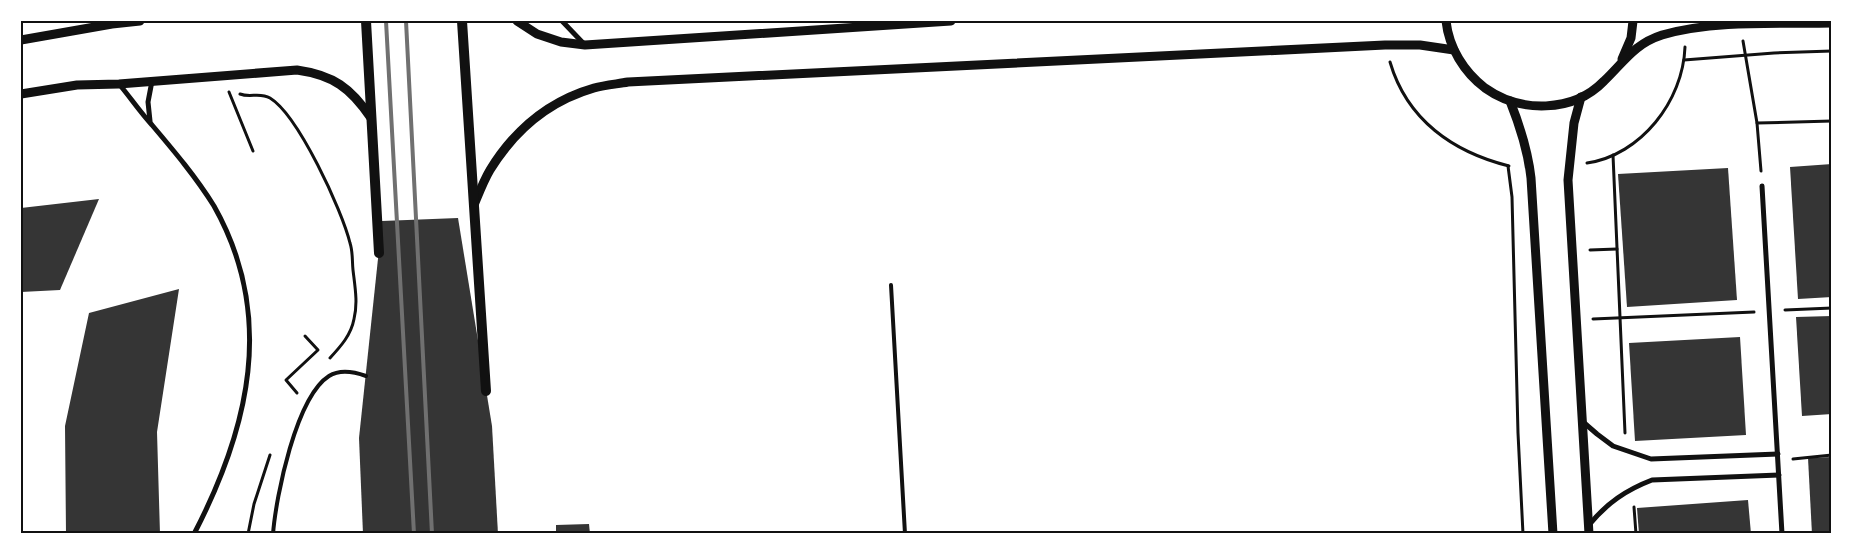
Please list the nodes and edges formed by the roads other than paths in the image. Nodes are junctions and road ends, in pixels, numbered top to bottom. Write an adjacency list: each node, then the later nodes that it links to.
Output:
1 (140, 21): 10 (street)
2 (366, 21): 22 (main road)
3 (462, 21): 25 (main road)
4 (517, 21): 14 (street)
5 (562, 21): 14 (street)
6 (822, 21): 12 (street)
7 (951, 21): 12 (street)
8 (1446, 21): 15 (street)
9 (1633, 21): 16 (street)
10 (113, 22): 13 (street)
11 (1832, 22): 16 (street)
12 (816, 29): 14 (street)
13 (21, 40)
14 (585, 45)
15 (1454, 50): 21 (street); 25 (street)
16 (1620, 64): 20 (street)
17 (152, 81): 18 (street); 22 (street); 23 (street)
18 (119, 84): 19 (street); 23 (street)
19 (21, 94)
20 (1582, 97): 21 (street); 30 (street)
21 (1510, 101): 37 (street)
22 (371, 118): 26 (main road)
23 (150, 124): 34 (street)
24 (1762, 186): 31 (street)
25 (474, 205): 29 (main road)
26 (379, 253)
27 (891, 285): 36 (lane)
28 (366, 376): 35 (lane)
29 (486, 391)
30 (1582, 421): 31 (street); 33 (street)
31 (1778, 454): 32 (street)
32 (1779, 475): 33 (street); 38 (street)
33 (1589, 530)
34 (194, 534)
35 (272, 534)
36 (904, 534)
37 (1552, 534)
38 (1782, 534)

